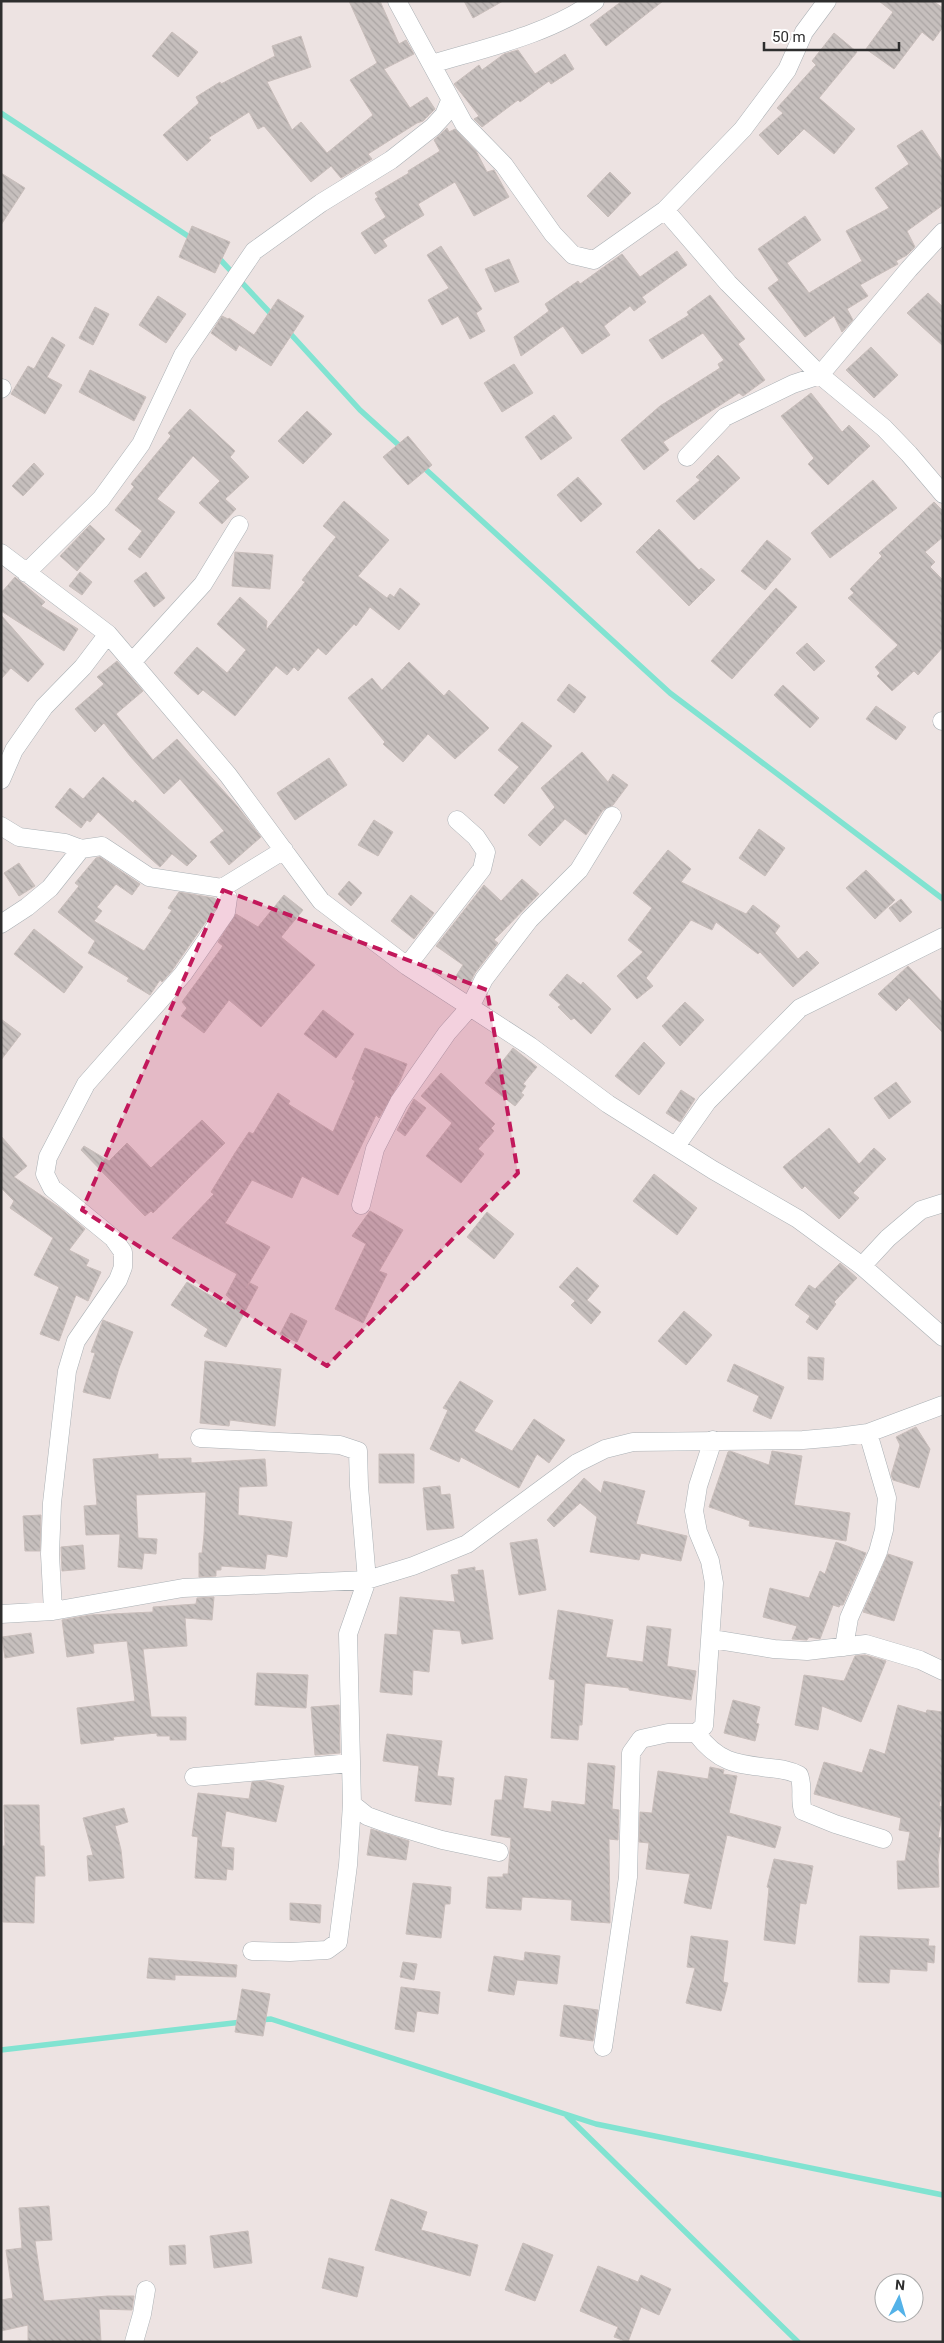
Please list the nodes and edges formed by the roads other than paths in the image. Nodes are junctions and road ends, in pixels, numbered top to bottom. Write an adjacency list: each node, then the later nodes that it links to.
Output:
1 (397, 1): 4 (street)
2 (595, 1): 4 (street)
3 (827, 1): 6 (street)
4 (432, 64): 5 (street)
5 (450, 101): 6 (street); 13 (street)
6 (665, 210): 8 (street)
7 (943, 232): 8 (street)
8 (820, 375): 9 (street); 10 (street)
9 (687, 457)
10 (943, 494)
11 (239, 525): 15 (street)
12 (1, 553): 13 (street)
13 (26, 573): 14 (street)
14 (108, 634): 15 (street); 16 (street)
15 (133, 661): 21 (street)
16 (1, 780)
17 (612, 816): 26 (street)
18 (457, 820): 25 (street)
19 (1, 826): 20 (street)
20 (81, 849): 22 (street); 23 (street)
21 (284, 850): 22 (street); 25 (street)
22 (222, 888): 37 (street)
23 (1, 924)
24 (943, 937): 27 (street)
25 (407, 966): 26 (street)
26 (470, 1007): 27 (street); 29 (street)
27 (676, 1146): 30 (street)
28 (943, 1203): 30 (street)
29 (361, 1205)
30 (862, 1266): 31 (street)
31 (943, 1337)
32 (943, 1405): 33 (street)
33 (868, 1433): 35 (street); 40 (street)
34 (200, 1438): 36 (street)
35 (713, 1440): 36 (street); 39 (street)
36 (367, 1580): 37 (street); 43 (street)
37 (53, 1611): 38 (street)
38 (1, 1614)
39 (712, 1639): 40 (street); 42 (street)
40 (844, 1647): 41 (street)
41 (943, 1671)
42 (696, 1733): 46 (street); 49 (street)
43 (351, 1762): 44 (street); 45 (street)
44 (194, 1777)
45 (352, 1804): 47 (street); 48 (street)
46 (883, 1838)
47 (499, 1852)
48 (252, 1950)
49 (603, 2047)
50 (146, 2290): 51 (street)
51 (134, 2342)

